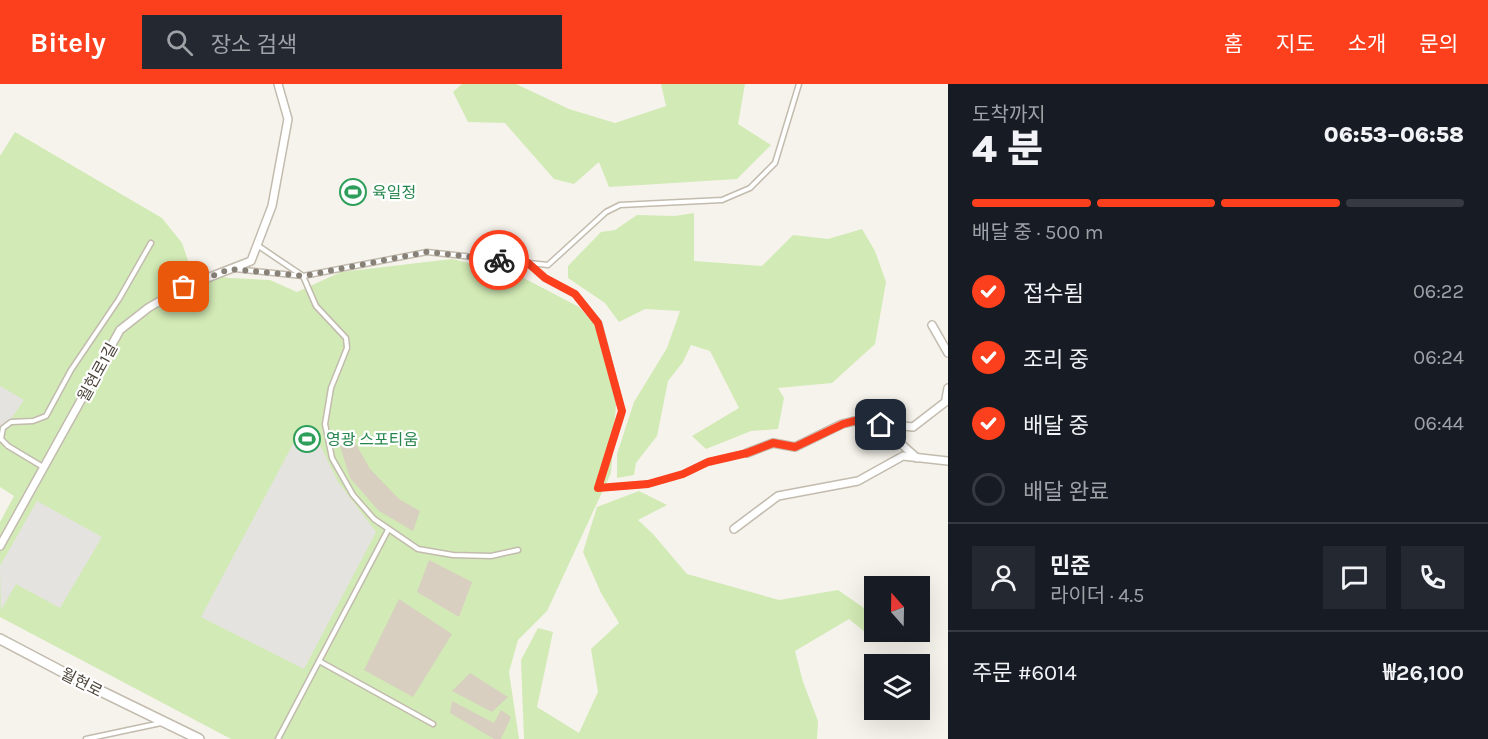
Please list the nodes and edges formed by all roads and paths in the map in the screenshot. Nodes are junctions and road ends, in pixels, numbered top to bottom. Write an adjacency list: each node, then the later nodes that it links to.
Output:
1 (278, 84): 4 (street, 월현로1길)
2 (799, 84): 5 (lane)
3 (151, 243): 16 (lane)
4 (257, 245): 6 (street, 월현로1길); 7 (lane)
5 (528, 263): 7 (lane); 13 (lane)
6 (230, 269): 7 (lane); 16 (street, 월현로1길)
7 (303, 276): 18 (lane)
8 (932, 325): 9 (street)
9 (948, 353)
10 (948, 388): 11 (street)
11 (947, 399): 12 (street)
12 (881, 425): 13 (street); 14 (street)
13 (747, 453)
14 (917, 458): 15 (street); 17 (street)
15 (948, 461)
16 (44, 468): 19 (street, 월현로1길)
17 (734, 529)
18 (388, 530): 20 (lane); 22 (lane)
19 (0, 546)
20 (518, 550)
21 (0, 639): 23 (street, 월현로)
22 (319, 661): 24 (lane); 27 (lane)
23 (165, 722): 25 (lane); 26 (street, 월현로)
24 (433, 724)
25 (86, 739)
26 (199, 739)
27 (278, 739)

